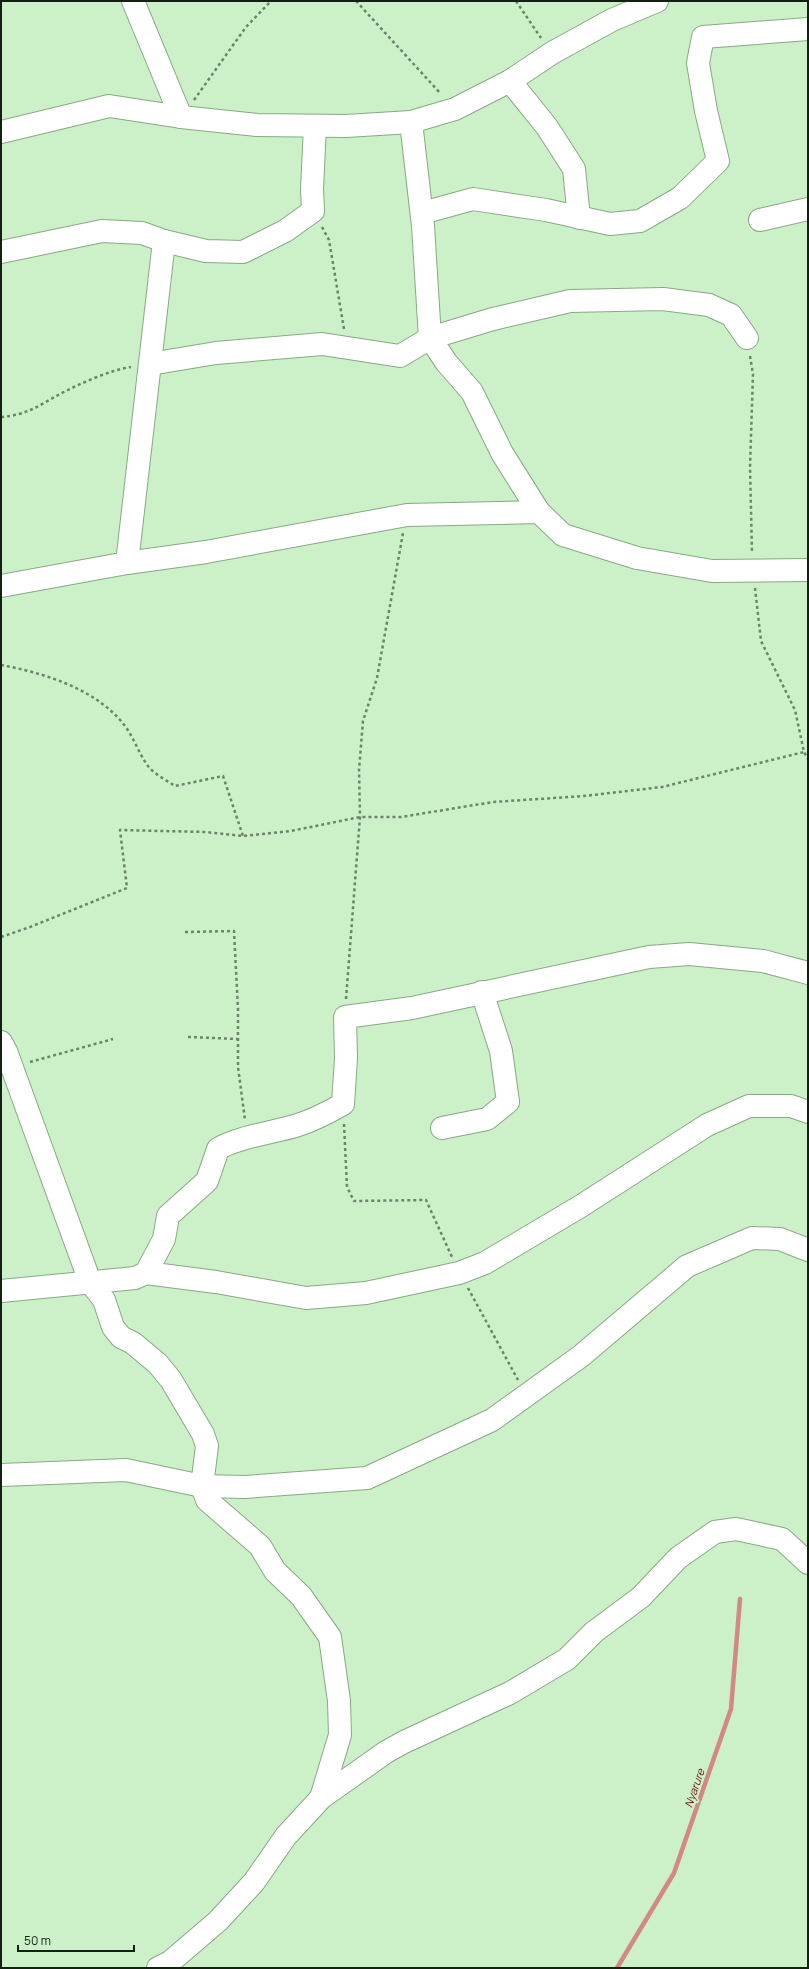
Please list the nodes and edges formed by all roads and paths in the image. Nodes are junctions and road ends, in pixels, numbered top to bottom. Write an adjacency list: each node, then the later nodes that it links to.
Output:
1 (133, 1): 10 (street)
2 (271, 1): 10 (path)
3 (356, 1): 9 (path)
4 (516, 1): 7 (path)
5 (657, 1): 7 (street)
6 (808, 29): 17 (street)
7 (552, 53): 8 (street)
8 (510, 81): 9 (street); 17 (street)
9 (455, 109): 11 (street)
10 (181, 117): 12 (street); 13 (street)
11 (411, 122): 12 (street); 16 (street)
12 (315, 126): 15 (street)
13 (1, 132)
14 (808, 209): 18 (street)
15 (313, 211): 19 (street); 23 (path)
16 (422, 213): 17 (street); 21 (street)
17 (579, 218)
18 (760, 220)
19 (164, 240): 20 (street); 24 (street)
20 (1, 252)
21 (430, 338): 22 (street); 23 (street); 26 (street)
22 (747, 338): 30 (path)
23 (348, 349): 24 (street)
24 (150, 364): 25 (path); 28 (street)
25 (1, 417)
26 (539, 512): 27 (street); 30 (street)
27 (407, 514): 28 (street); 35 (path)
28 (126, 563): 31 (street)
29 (808, 570): 30 (street)
30 (753, 572): 33 (path)
31 (1, 586)
32 (1, 666): 36 (path)
33 (804, 752): 34 (path); 35 (path)
34 (808, 759)
35 (360, 816): 36 (path); 41 (path)
36 (243, 836): 38 (path)
37 (185, 932): 44 (path)
38 (1, 937)
39 (808, 973): 40 (street)
40 (482, 992): 41 (street); 49 (street)
41 (345, 1017): 47 (street)
42 (188, 1037): 44 (path)
43 (113, 1039): 46 (path)
44 (238, 1039): 50 (path)
45 (1, 1042): 46 (street)
46 (12, 1066): 54 (street)
47 (343, 1104): 50 (street); 53 (path)
48 (808, 1112): 53 (street)
49 (442, 1128)
50 (248, 1138): 52 (street)
51 (808, 1250): 56 (street)
52 (146, 1273): 53 (street); 54 (street)
53 (459, 1273): 56 (path)
54 (90, 1282): 55 (street); 58 (street)
55 (1, 1292)
56 (527, 1395): 58 (street)
57 (1, 1475): 58 (street)
58 (202, 1486): 60 (street)
59 (808, 1563): 60 (street)
60 (321, 1798): 61 (street)
61 (158, 1968)

